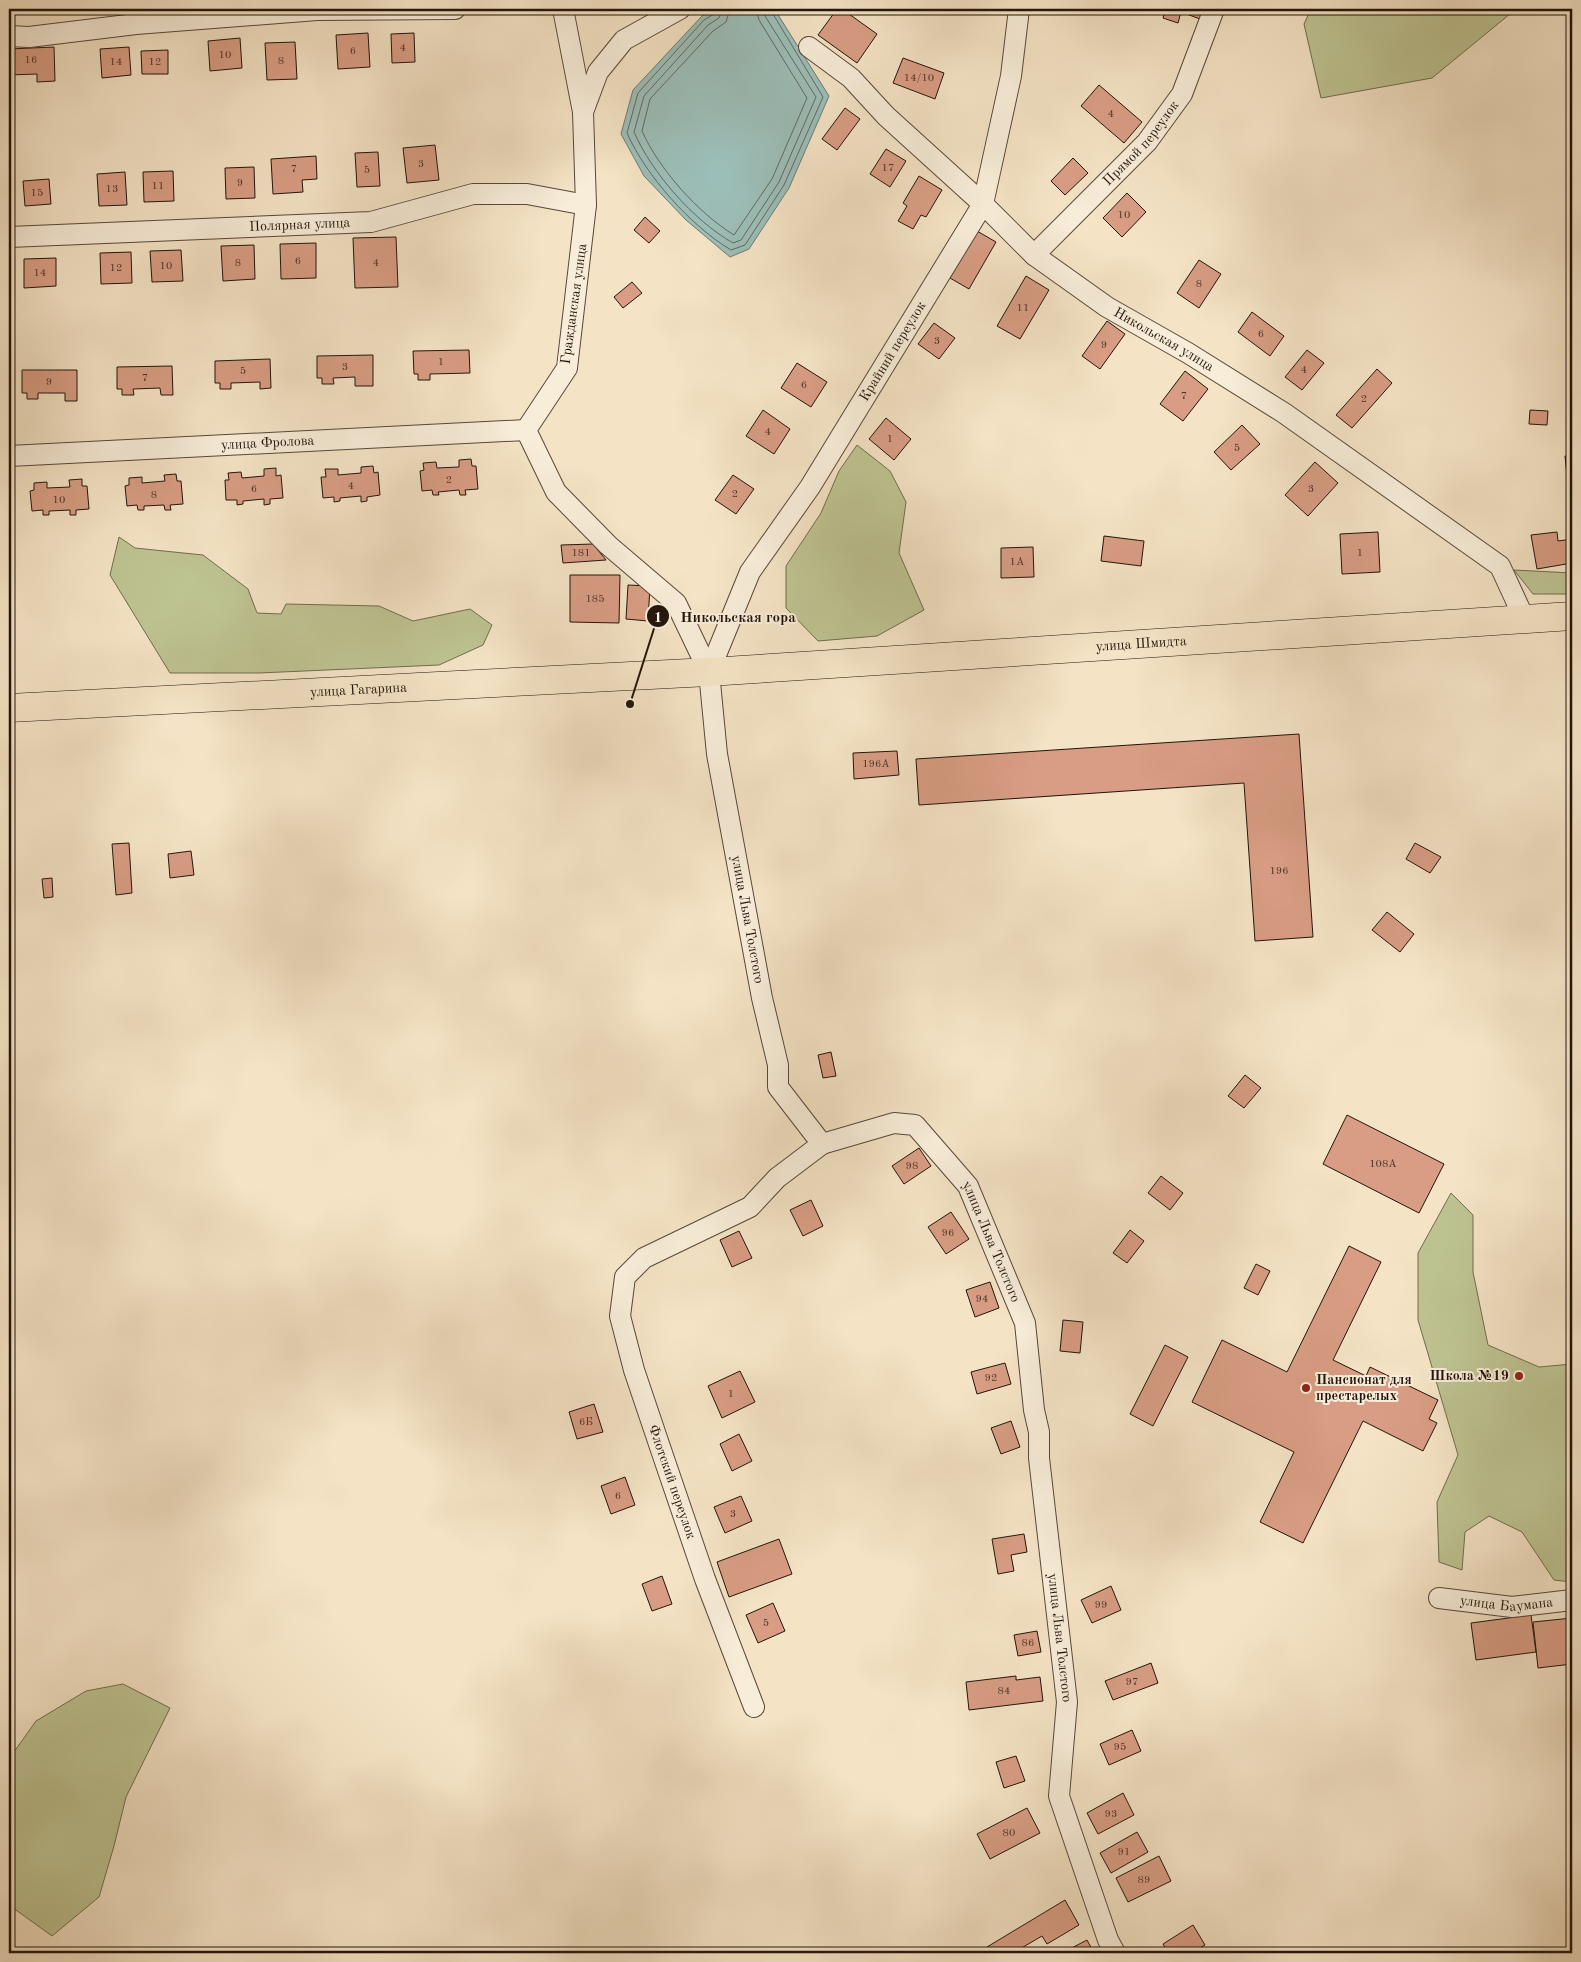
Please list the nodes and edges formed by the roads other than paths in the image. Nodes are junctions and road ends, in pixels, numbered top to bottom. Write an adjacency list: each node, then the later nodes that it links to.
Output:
1 (455, 9): 6 (street)
2 (563, 9): 8 (street, Гражданская улица)
3 (680, 9): 8 (street)
4 (1019, 9): 9 (street, Крайний переулок)
5 (1214, 9): 12 (street, Прямой переулок)
6 (9, 36)
7 (808, 47): 9 (street, Никольская улица)
8 (583, 112): 10 (street, Гражданская улица)
9 (983, 204): 12 (street, Никольская улица); 17 (street, Крайний переулок)
10 (586, 205): 11 (street, Полярная улица); 13 (street, Гражданская улица)
11 (9, 236)
12 (1034, 255): 16 (street, Никольская улица)
13 (526, 430): 14 (street, улица Фролова); 17 (street)
14 (9, 456)
15 (1572, 616): 16 (main road, улица Шмидта)
16 (1524, 618): 17 (main road, улица Шмидта)
17 (708, 672): 18 (main road, улица Гагарина); 19 (street, улица Льва Толстого)
18 (9, 708)
19 (822, 1144): 22 (street, Флотский переулок); 23 (street, улица Льва Толстого)
20 (1439, 1598): 21 (street, улица Баумана)
21 (1572, 1600)
22 (754, 1707)
23 (1115, 1953)

